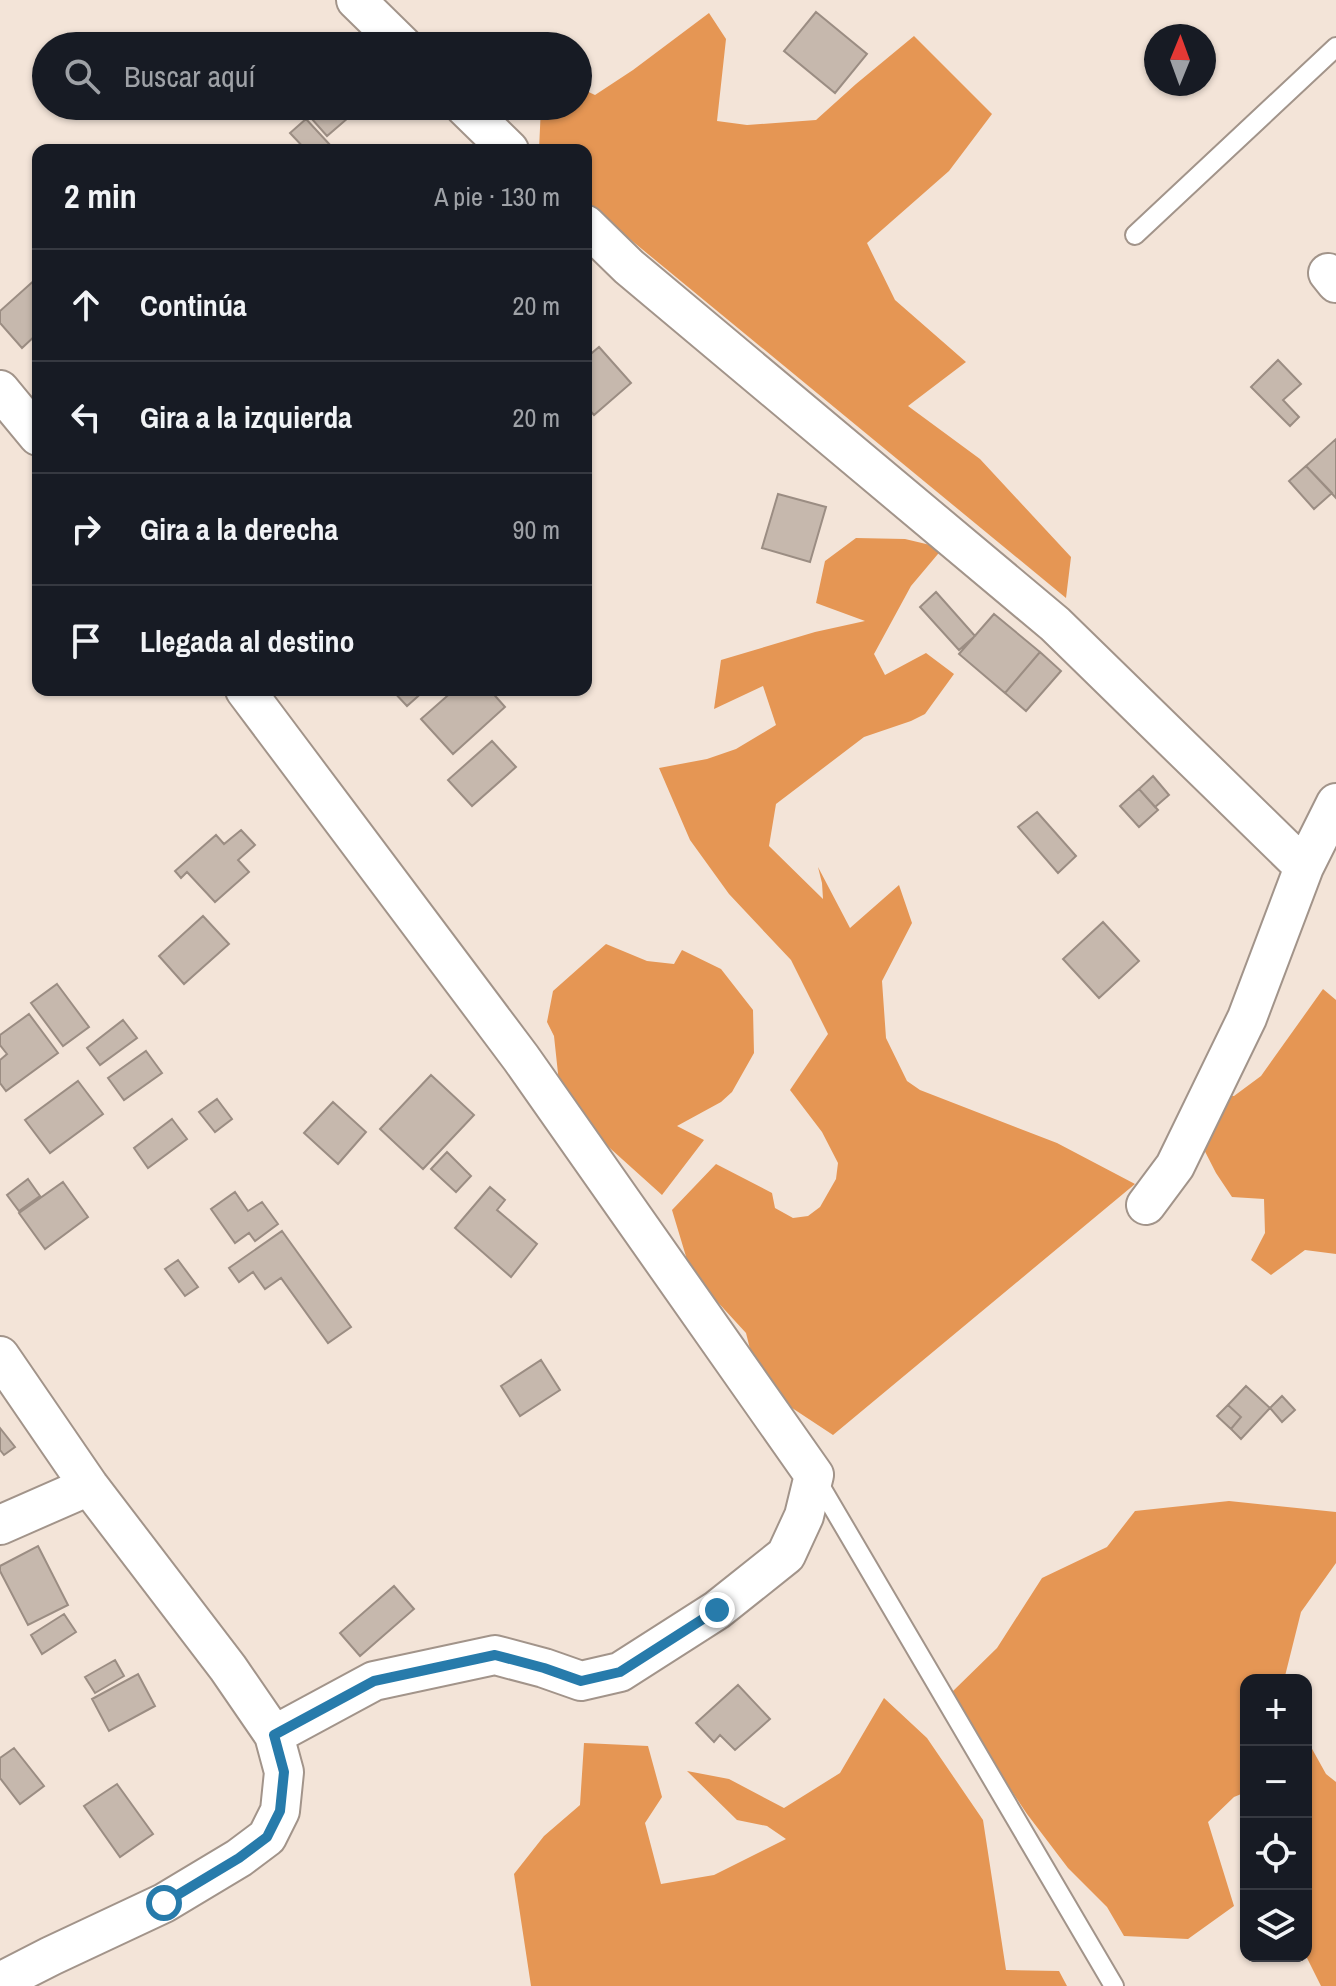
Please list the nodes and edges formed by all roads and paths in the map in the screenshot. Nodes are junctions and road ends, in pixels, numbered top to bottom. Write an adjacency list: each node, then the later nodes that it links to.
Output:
1 (356, 0): 2 (street)
2 (389, 32)
3 (1336, 47): 7 (lane)
4 (478, 120): 5 (street)
5 (503, 144)
6 (592, 231): 12 (street)
7 (1135, 235)
8 (0, 390): 9 (street)
9 (32, 429)
10 (250, 696): 15 (street)
11 (1336, 803): 12 (street)
12 (1304, 867): 13 (street)
13 (1146, 1205)
14 (0, 1356): 16 (street)
15 (814, 1475): 18 (street); 20 (lane)
16 (89, 1486): 17 (street); 18 (street)
17 (0, 1525)
18 (274, 1735): 19 (street)
19 (0, 1982)
20 (1114, 1986)

